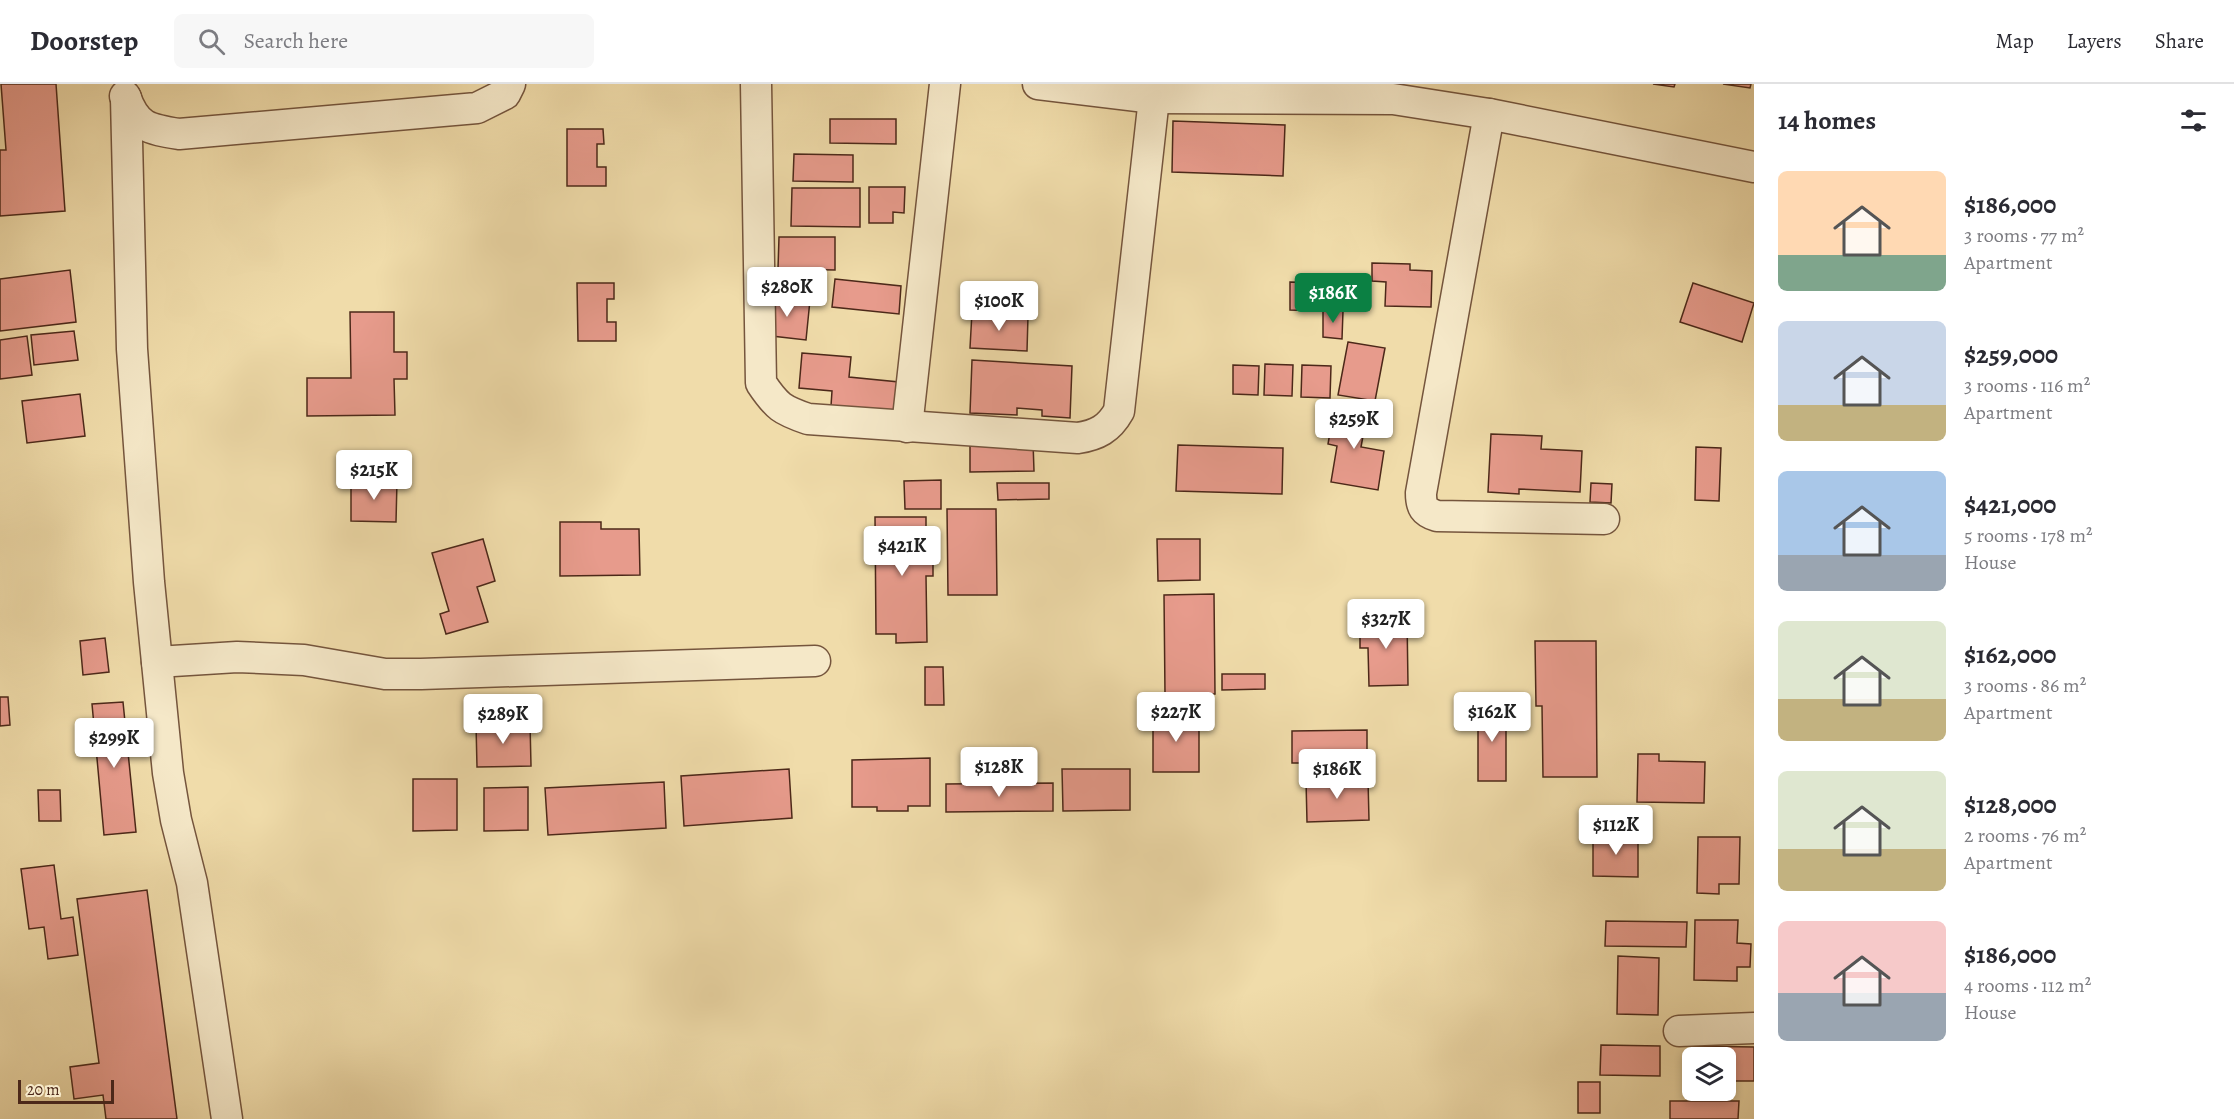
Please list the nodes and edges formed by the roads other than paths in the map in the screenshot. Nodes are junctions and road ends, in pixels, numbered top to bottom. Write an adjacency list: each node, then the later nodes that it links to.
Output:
1 (510, 84): 5 (street)
2 (756, 84): 9 (street)
3 (945, 84): 9 (street)
4 (1038, 84): 6 (street)
5 (124, 91): 12 (street)
6 (1154, 98): 7 (street); 9 (street)
7 (1489, 114): 8 (street); 10 (street)
8 (1754, 167)
9 (907, 427)
10 (1604, 519)
11 (815, 661): 12 (street)
12 (157, 662): 15 (street)
13 (1754, 1028): 14 (street)
14 (1679, 1032)
15 (227, 1119)

